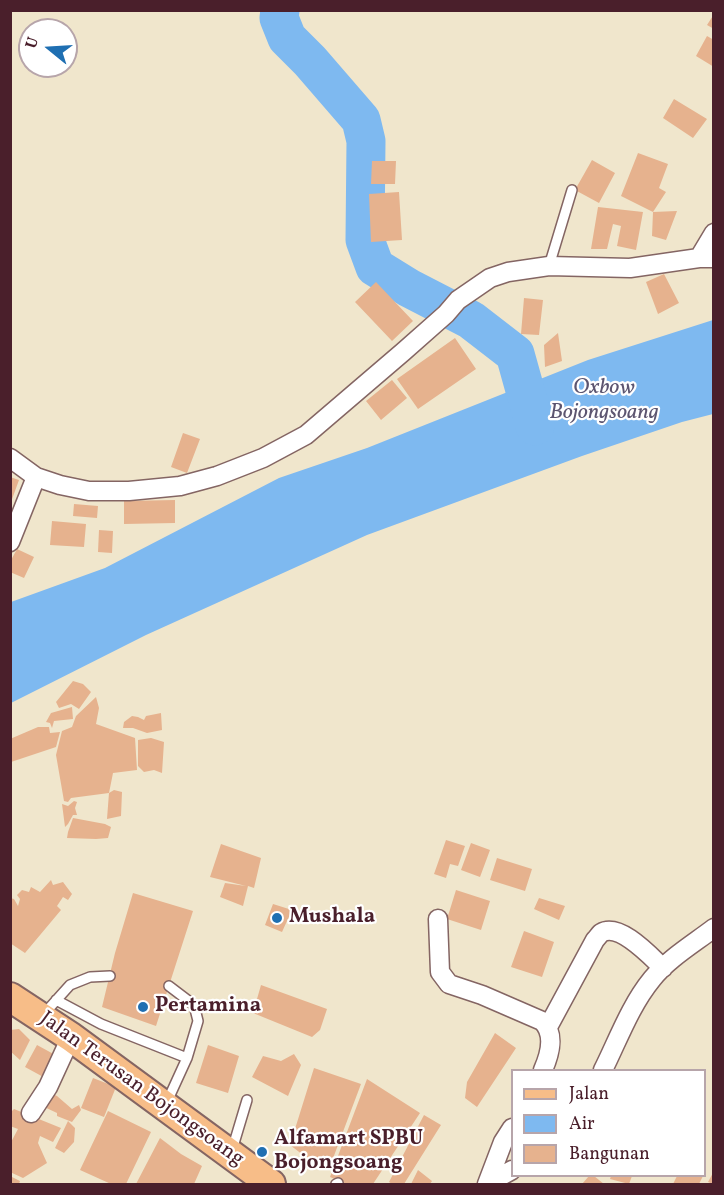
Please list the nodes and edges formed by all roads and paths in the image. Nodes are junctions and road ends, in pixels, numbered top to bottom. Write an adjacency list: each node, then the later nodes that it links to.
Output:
1 (572, 190): 4 (lane)
2 (714, 232): 3 (street)
3 (706, 258): 4 (street)
4 (549, 266): 6 (street)
5 (10, 458): 6 (street)
6 (36, 477): 7 (street)
7 (10, 542)
8 (438, 918): 15 (street)
9 (714, 928): 10 (street)
10 (663, 968): 15 (street); 19 (street)
11 (110, 976): 14 (lane)
12 (169, 986): 17 (lane)
13 (10, 997): 14 (main road, Jalan Terusan Bojongsoang)
14 (49, 1009): 16 (main road, Jalan Terusan Bojongsoang); 17 (lane)
15 (548, 1027): 18 (street)
16 (71, 1037): 21 (main road, Jalan Terusan Bojongsoang); 22 (street)
17 (187, 1058): 21 (lane)
18 (544, 1069)
19 (604, 1069)
20 (247, 1100): 24 (lane)
21 (165, 1106): 24 (main road, Jalan Terusan Bojongsoang)
22 (31, 1113)
23 (511, 1131): 26 (street)
24 (230, 1155): 27 (main road, Jalan Terusan Bojongsoang)
25 (511, 1171): 26 (street)
26 (487, 1184)
27 (271, 1185)

